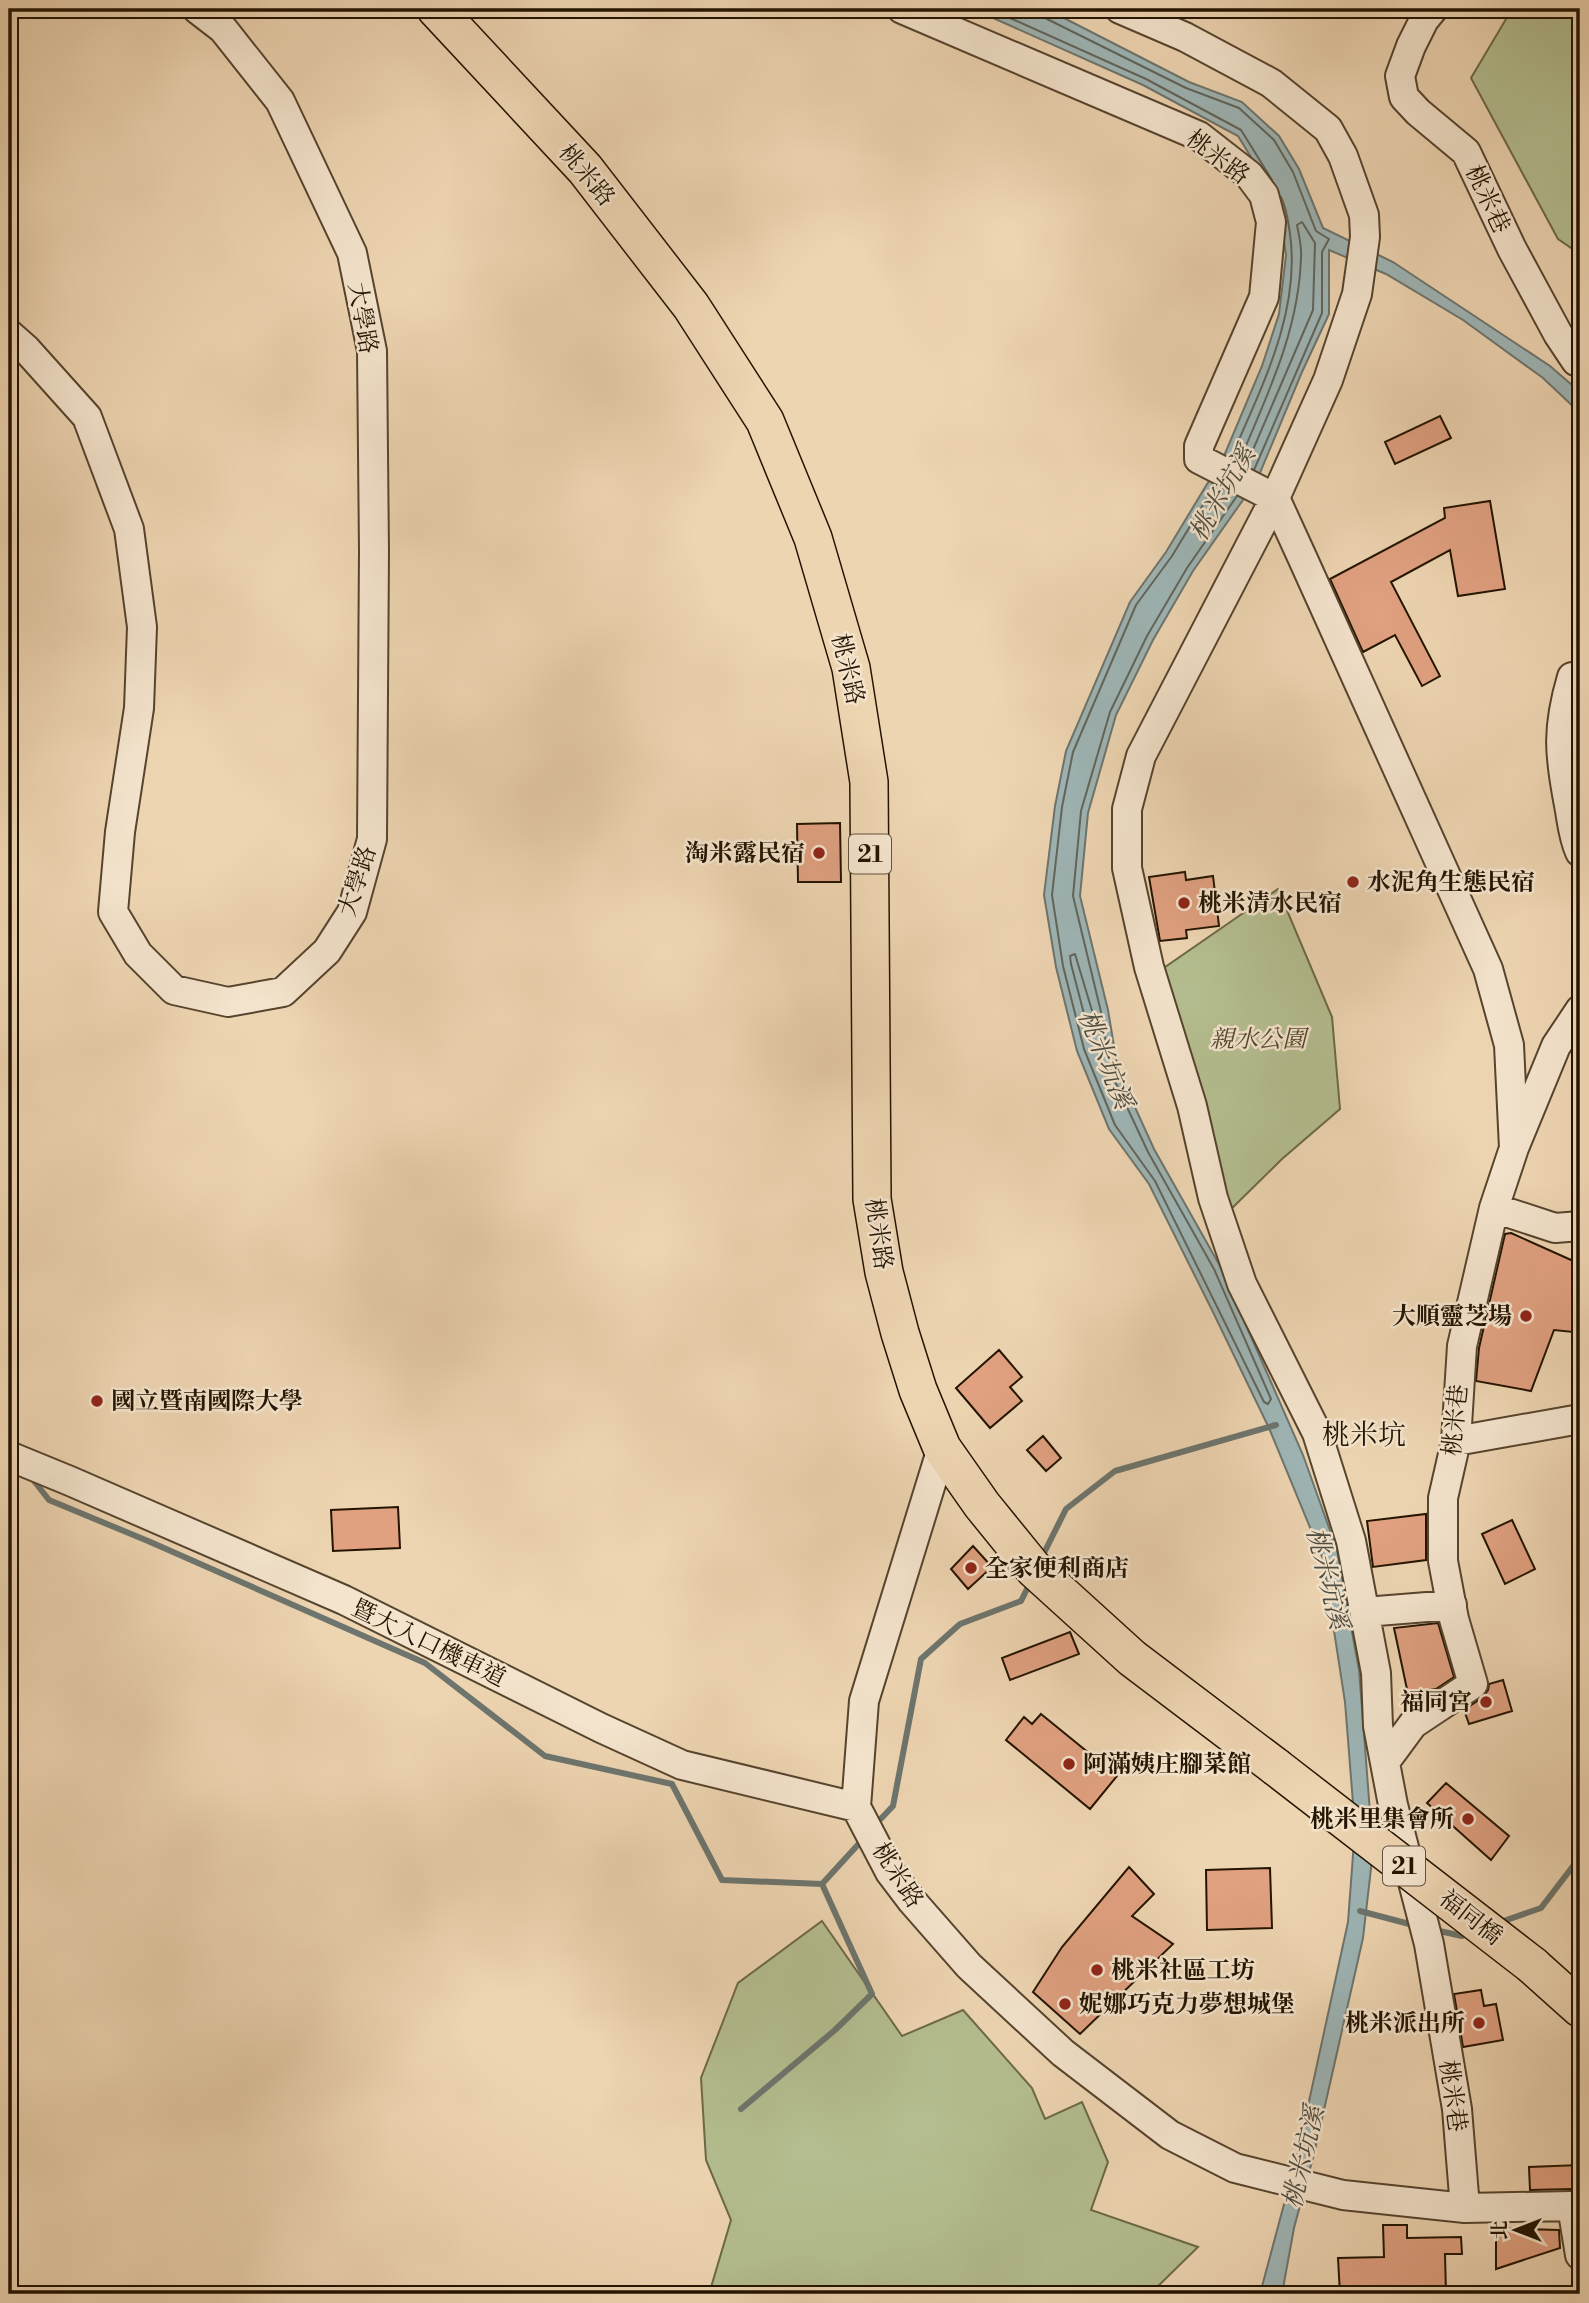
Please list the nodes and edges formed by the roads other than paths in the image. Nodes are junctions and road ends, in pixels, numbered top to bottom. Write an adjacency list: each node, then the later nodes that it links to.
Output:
1 (197, 9): 6 (street, 大學路)
2 (436, 9): 17 (main road, 桃米路 / 21)
3 (902, 9): 8 (street, 桃米路)
4 (1119, 9): 8 (street)
5 (1433, 9): 7 (street, 桃米巷)
6 (9, 334)
7 (1580, 362)
8 (1268, 496): 12 (street); 20 (street)
9 (1572, 677): 10 (street)
10 (1580, 852)
11 (1580, 1010): 12 (street, 桃米巷)
12 (1514, 1149): 13 (street, 桃米巷)
13 (1494, 1208): 14 (street); 16 (street, 桃米巷)
14 (1580, 1226)
15 (1580, 1419): 16 (street)
16 (1456, 1441): 19 (street, 桃米巷)
17 (942, 1448): 22 (main road, 桃米路 / 21); 23 (street)
18 (9, 1456): 23 (street, 暨大入口機車道)
19 (1452, 1605): 20 (street); 21 (street, 桃米巷)
20 (1365, 1612): 21 (street)
21 (1385, 1762): 26 (street, 桃米巷)
22 (1276, 1767): 24 (main road, 福同橋 / 21, bridge)
23 (856, 1807): 26 (street, 桃米路)
24 (1580, 2008)
25 (1576, 2206): 26 (street, 桃米路); 27 (street)
26 (1465, 2207)
27 (1580, 2255)

